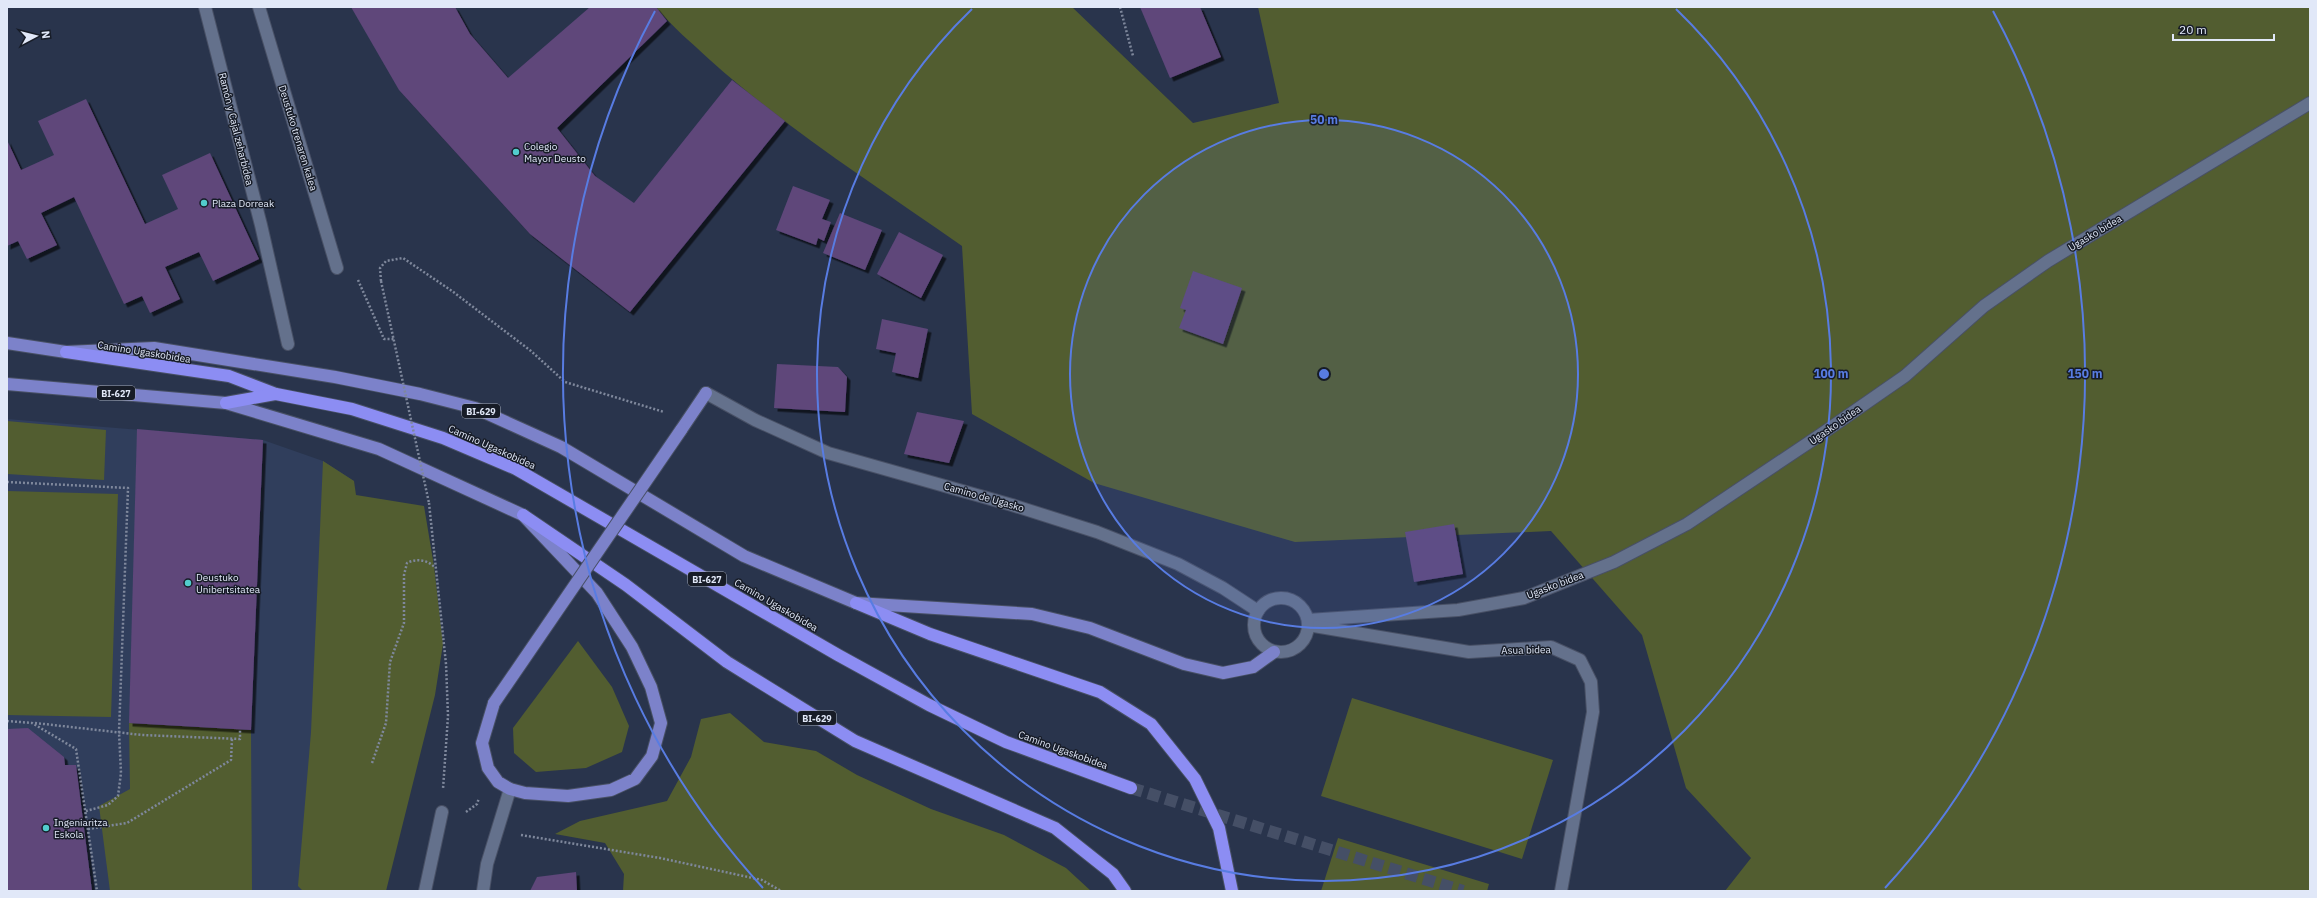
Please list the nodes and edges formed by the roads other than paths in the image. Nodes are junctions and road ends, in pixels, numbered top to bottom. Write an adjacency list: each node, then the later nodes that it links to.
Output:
1 (205, 7): 6 (street, Ramón y Cajal zeharbidea)
2 (259, 7): 4 (street, Deustuko trenaren kalea)
3 (2310, 103): 15 (street, Ugasko bidea)
4 (337, 268)
5 (7, 343): 7 (main road, Camino Ugaskobidea / BI-627)
6 (288, 344)
7 (66, 352): 10 (highway, Camino Ugaskobidea / BI-627); 13 (main road, BI-629)
8 (7, 384): 11 (main road, Camino Ugaskobidea / BI-627)
9 (706, 393): 14 (street, Camino de Ugasko); 18 (main road, bridge)
10 (276, 394): 11 (highway, Camino Ugaskobidea / BI-627); 17 (highway, Camino Ugaskobidea / BI-627)
11 (226, 403): 12 (main road, BI-629)
12 (523, 515): 18 (main road); 22 (highway, BI-629)
13 (856, 603): 16 (main road); 23 (highway, BI-629)
14 (1258, 611): 15 (street); 16 (street)
15 (1308, 622): 16 (street); 24 (street, Asua bidea)
16 (1274, 652)
17 (1131, 788)
18 (510, 789): 21 (street)
19 (442, 812): 20 (street)
20 (425, 891)
21 (483, 891)
22 (1125, 891)
23 (1232, 891)
24 (1561, 891)

